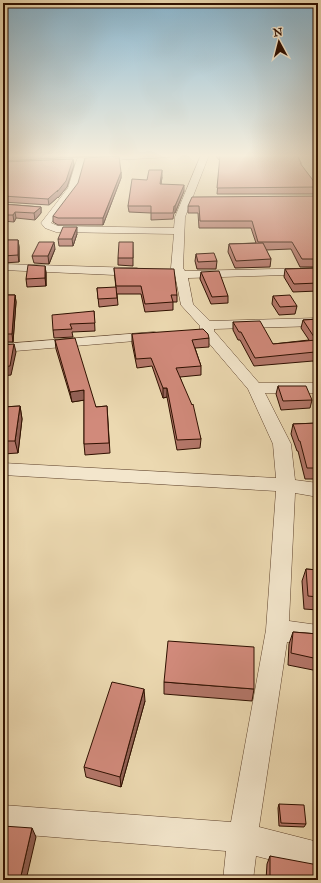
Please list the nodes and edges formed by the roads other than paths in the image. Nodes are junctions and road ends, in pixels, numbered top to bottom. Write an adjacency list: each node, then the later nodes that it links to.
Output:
1 (66, 196): 4 (street)
2 (193, 196): 5 (street)
3 (43, 209): 4 (street)
4 (56, 210): 5 (street)
5 (179, 231): 9 (street)
6 (3, 267): 8 (street)
7 (318, 271): 9 (street)
8 (151, 272)
9 (175, 273): 11 (street)
10 (318, 322): 11 (street)
11 (202, 330): 14 (street)
12 (168, 335): 13 (street)
13 (3, 348)
14 (255, 388): 15 (street); 17 (street)
15 (318, 388)
16 (3, 469): 17 (street)
17 (286, 485): 18 (street); 19 (street)
18 (318, 490)
19 (277, 630): 20 (street); 22 (street)
20 (318, 634)
21 (3, 819): 22 (street)
22 (243, 838): 23 (street); 24 (street)
23 (318, 857)
24 (238, 880)

